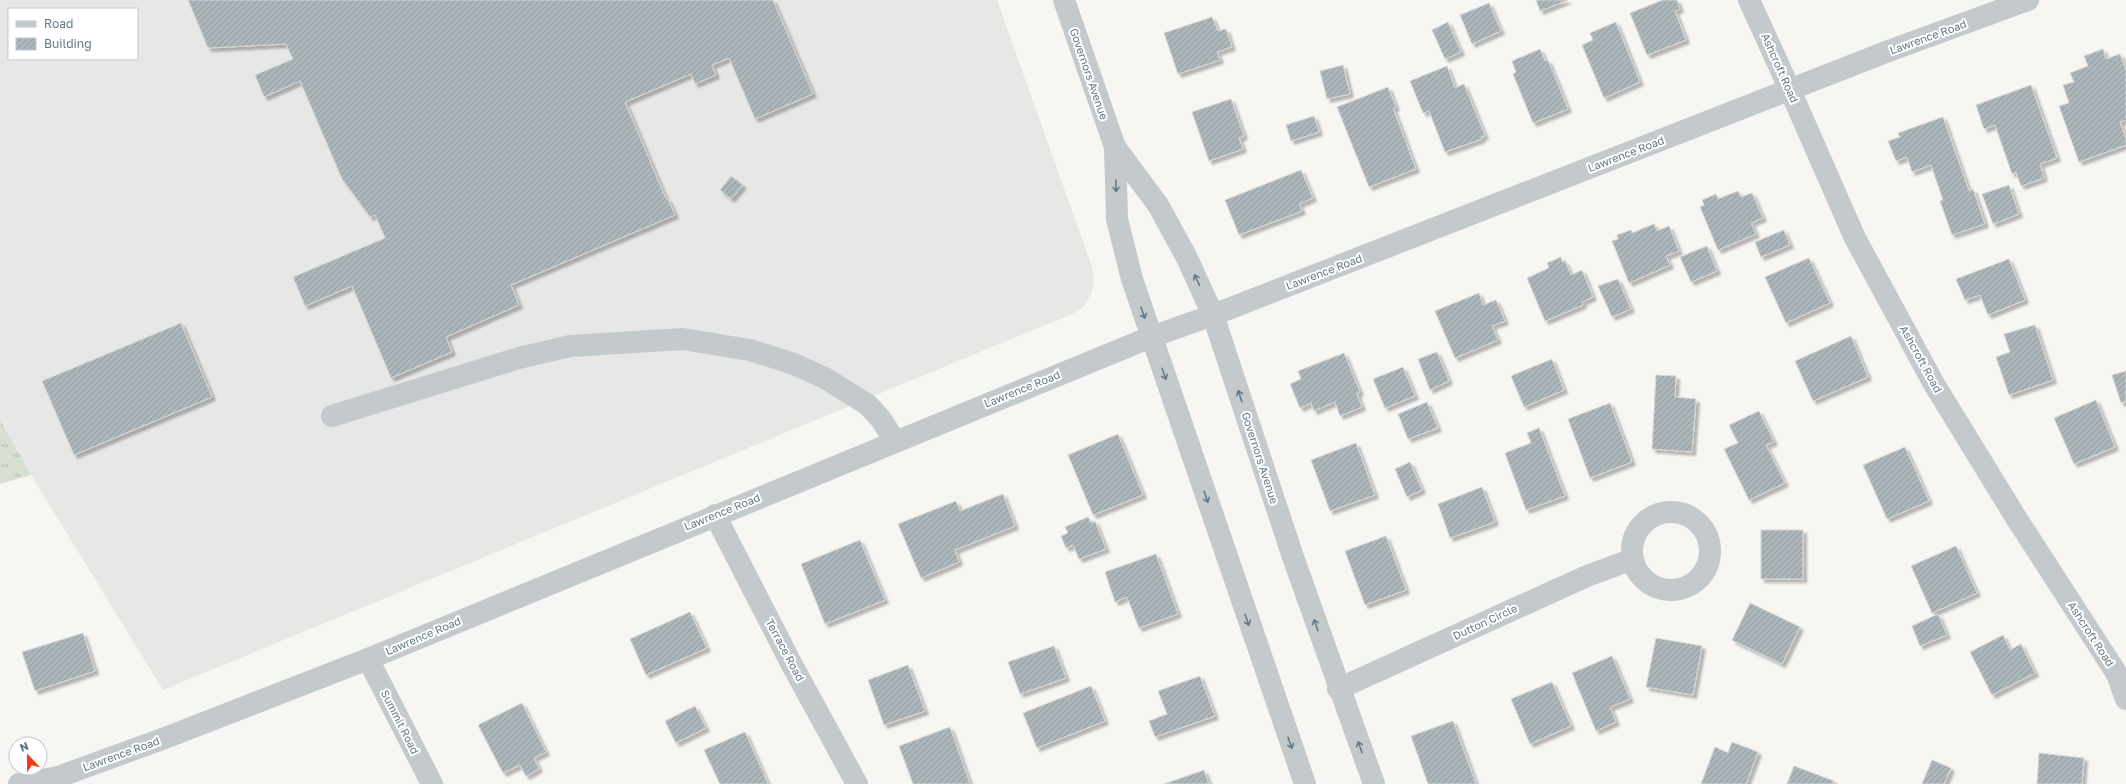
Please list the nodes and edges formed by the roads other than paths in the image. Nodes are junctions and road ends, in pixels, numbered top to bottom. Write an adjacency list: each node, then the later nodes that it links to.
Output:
1 (1064, 0): 5 (street, Governors Avenue)
2 (1749, 0): 4 (street, Ashcroft Road)
3 (2028, 0): 4 (street, Lawrence Road)
4 (1790, 90): 6 (street, Lawrence Road); 14 (street, Ashcroft Road)
5 (1114, 148): 6 (street, Governors Avenue, one-way to 5); 7 (street, Governors Avenue, one-way to 7)
6 (1213, 315): 7 (street, Lawrence Road); 13 (street, Governors Avenue, one-way to 6)
7 (1151, 337): 9 (street, Lawrence Road); 18 (street, Governors Avenue, one-way to 18)
8 (332, 416): 9 (street)
9 (895, 441): 10 (street, Lawrence Road)
10 (715, 515): 12 (street, Lawrence Road); 17 (street, Terrace Road)
11 (1633, 559): 13 (street, Dutton Circle)
12 (368, 659): 15 (street, Lawrence Road); 16 (street, Summit Road)
13 (1338, 689): 19 (street, Governors Avenue, one-way to 13)
14 (2126, 699)
15 (19, 784)
16 (432, 784)
17 (857, 784)
18 (1305, 784)
19 (1374, 784)

